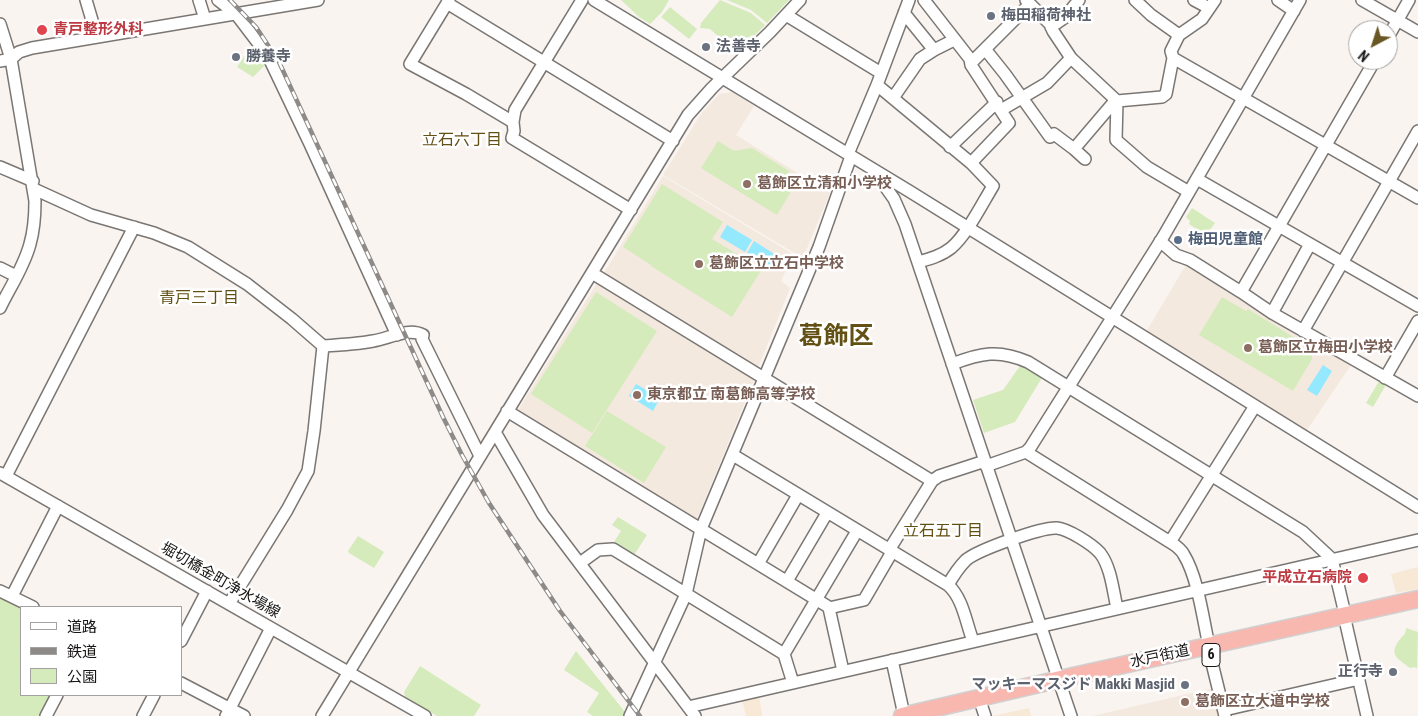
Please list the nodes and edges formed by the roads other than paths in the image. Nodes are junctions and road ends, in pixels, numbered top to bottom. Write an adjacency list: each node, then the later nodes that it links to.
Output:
1 (86, 0): 31 (street)
2 (199, 0): 24 (street)
3 (218, 0): 21 (street)
4 (318, 0): 21 (street)
5 (582, 0): 38 (street)
6 (594, 0): 41 (street)
7 (800, 0): 23 (street)
8 (909, 0): 22 (street)
9 (924, 0): 32 (street)
10 (1079, 0): 27 (street)
11 (1135, 0): 29 (street)
12 (1194, 0): 19 (street)
13 (1278, 0): 20 (street)
14 (1300, 0): 20 (street)
15 (1362, 0): 25 (street)
16 (1409, 0): 25 (street)
17 (448, 2): 38 (street); 48 (street)
18 (1028, 2): 27 (street); 33 (street)
19 (1212, 4): 29 (street)
20 (1294, 11): 45 (street)
21 (236, 14): 24 (street); 82 (street)
22 (904, 14): 34 (street); 42 (street)
23 (786, 15): 41 (street); 42 (street)
24 (205, 19): 31 (street)
25 (1398, 20): 28 (street)
26 (0, 24): 30 (street)
27 (1051, 27): 35 (street)
28 (1418, 32)
29 (1179, 35): 36 (street)
30 (2, 36): 37 (street)
31 (97, 37): 37 (street)
32 (954, 40): 34 (street); 39 (street)
33 (985, 49): 39 (street); 44 (street)
34 (934, 50): 43 (street)
35 (1071, 58): 44 (street); 46 (street)
36 (1173, 58): 45 (street); 46 (street)
37 (6, 60): 61 (street)
38 (544, 62): 48 (street); 50 (street)
39 (972, 62): 47 (street)
40 (1369, 70): 51 (street)
41 (723, 78): 50 (street); 54 (street)
42 (879, 79): 43 (street); 54 (street)
43 (893, 98): 52 (street)
44 (1022, 98): 47 (street); 53 (street)
45 (1243, 98): 51 (street); 59 (street)
46 (1117, 101): 53 (street); 62 (street)
47 (999, 106): 52 (street); 56 (street)
48 (513, 122): 64 (street)
49 (1418, 131): 60 (street)
50 (673, 141): 64 (street)
51 (1326, 146): 60 (street); 65 (street)
52 (950, 147): 56 (street)
53 (1074, 149): 55 (street)
54 (850, 155): 58 (street); 86 (street)
55 (1085, 158)
56 (971, 163): 67 (street)
57 (1, 169): 61 (street)
58 (873, 170): 67 (street); 70 (street)
59 (1197, 179): 62 (street); 65 (street)
60 (1389, 182): 63 (street); 71 (street)
61 (34, 185): 66 (street); 74 (street)
62 (1189, 192): 68 (street)
63 (1418, 198)
64 (631, 210): 73 (street)
65 (1279, 226): 69 (street); 75 (street)
66 (134, 227): 83 (street); 96 (street)
67 (967, 227): 70 (street); 79 (street)
68 (1160, 241): 75 (street); 79 (street)
69 (1310, 244): 71 (street); 78 (street)
70 (918, 262): 84 (street)
71 (1343, 262): 76 (street); 81 (street)
72 (0, 268): 74 (street)
73 (592, 273): 86 (street); 90 (street)
74 (16, 276): 77 (street)
75 (1241, 292): 78 (street)
76 (1418, 306)
77 (0, 308)
78 (1272, 313): 81 (street)
79 (1111, 317): 87 (street); 89 (street)
80 (1418, 321): 85 (street)
81 (1303, 331): 85 (street)
82 (397, 335): 83 (street); 94 (street)
83 (323, 346): 121 (street)
84 (952, 364): 87 (street); 95 (street)
85 (1385, 378): 88 (street)
86 (764, 379): 93 (street); 98 (street)
87 (1068, 387): 92 (street); 97 (street)
88 (1418, 396)
89 (1255, 406): 97 (street); 101 (street)
90 (507, 411): 91 (street); 103 (street)
91 (495, 432): 94 (street); 110 (street)
92 (1026, 452): 95 (street); 107 (street)
93 (733, 455): 99 (street); 103 (street)
94 (480, 456): 136 (street)
95 (986, 463): 98 (street); 106 (street)
96 (3, 475): 100 (street, 堀切橋金町浄水場線)
97 (1211, 475): 107 (street); 109 (street)
98 (932, 481): 108 (street)
99 (798, 495): 102 (street); 111 (street)
100 (58, 506): 116 (street, 堀切橋金町浄水場線); 118 (street)
101 (1418, 507)
102 (827, 513): 104 (street); 112 (street)
103 (701, 529): 111 (street); 117 (street)
104 (857, 531): 108 (street); 119 (street)
105 (1418, 540): 109 (street)
106 (1011, 541): 113 (street); 124 (street); 127 (street)
107 (1170, 542): 114 (street)
108 (891, 551): 113 (street); 123 (street)
109 (1332, 560): 114 (street); 126 (street)
110 (580, 564): 117 (street); 134 (street)
111 (758, 564): 112 (street)
112 (787, 582): 119 (street)
113 (948, 585): 130 (street)
114 (1197, 590): 124 (street); 131 (street)
115 (0, 591): 118 (street)
116 (207, 592): 121 (street, 堀切橋金町浄水場線); 129 (street)
117 (686, 594): 132 (street); 134 (street)
118 (12, 596): 122 (street)
119 (816, 599): 123 (street); 132 (street)
120 (1418, 599): 126 (highway, 水戸街道 / 6)
121 (229, 604): 128 (street, 堀切橋金町浄水場線)
122 (31, 606)
123 (829, 608): 135 (street)
124 (1117, 608): 127 (street)
125 (1418, 610): 126 (highway, 水戸街道 / 6)
126 (1345, 619): 131 (highway, 水戸街道 / 6); 137 (street)
127 (1040, 626): 130 (street); 140 (street)
128 (271, 628): 136 (street, 堀切橋金町浄水場線); 144 (street)
129 (182, 640)
130 (973, 641): 133 (street)
131 (1209, 650): 140 (highway, 水戸街道 / 6); 146 (street)
132 (784, 654): 138 (street)
133 (892, 660): 135 (street); 153 (street)
134 (654, 662): 143 (street); 152 (street)
135 (843, 671): 138 (street)
136 (348, 672): 147 (street, 堀切橋金町浄水場線); 151 (street)
137 (1359, 680): 146 (street); 156 (street)
138 (793, 682): 143 (street)
139 (182, 684): 144 (street)
140 (1060, 684): 145 (highway, 水戸街道 / 6); 153 (highway, 水戸街道 / 6); 155 (street)
141 (56, 696): 148 (street)
142 (153, 696): 149 (street)
143 (692, 711)
144 (228, 712): 150 (street)
145 (984, 712): 154 (highway, 水戸街道 / 6)
146 (1224, 713)
147 (419, 715)
148 (46, 716)
149 (143, 716)
150 (244, 716)
151 (322, 716)
152 (630, 716)
153 (903, 716)
154 (943, 716)
155 (1070, 716)
156 (1368, 716)

